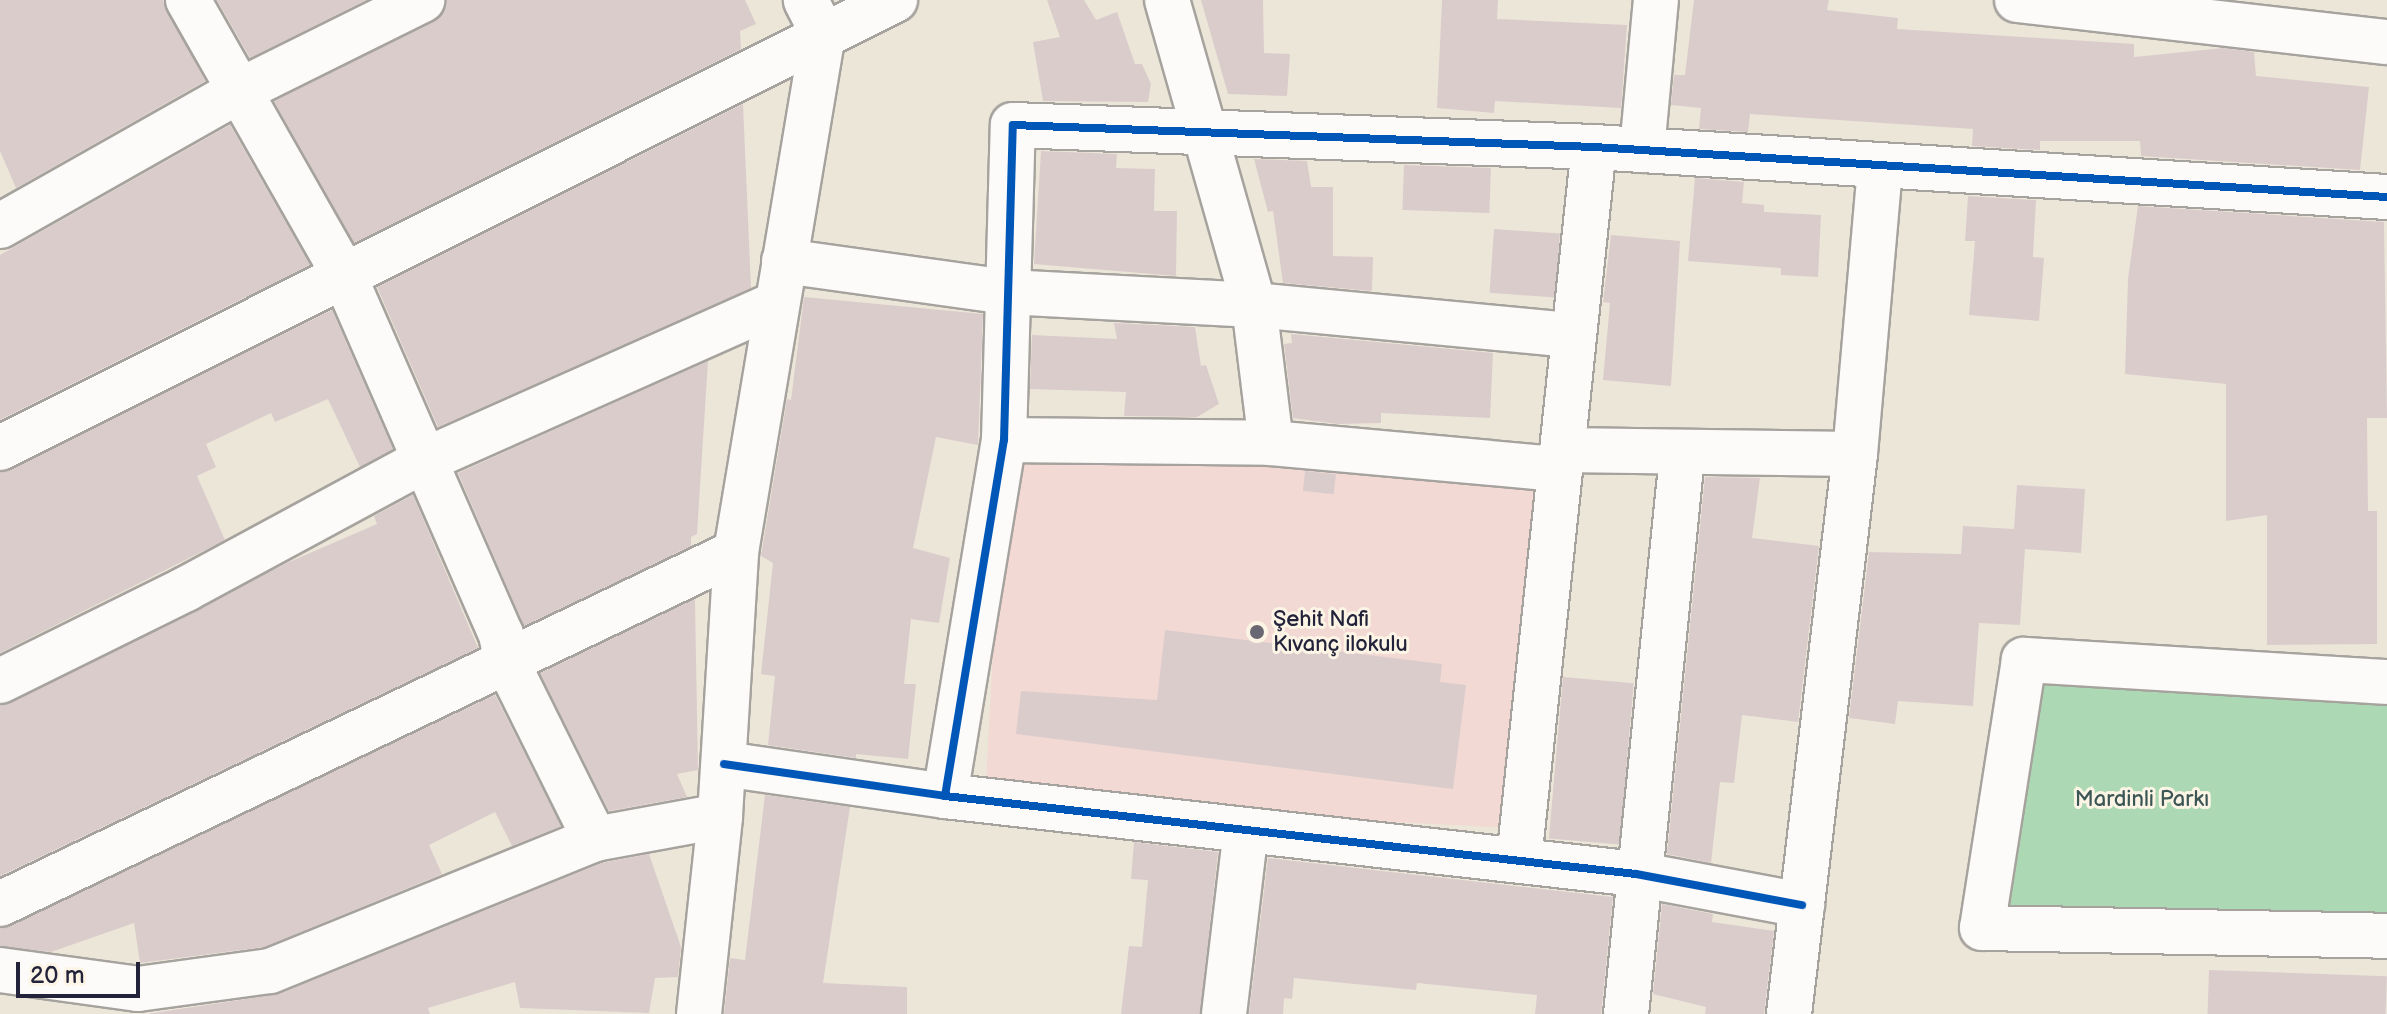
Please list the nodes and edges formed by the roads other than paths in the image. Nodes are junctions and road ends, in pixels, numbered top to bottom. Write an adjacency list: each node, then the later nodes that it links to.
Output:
1 (188, 0): 9 (street)
2 (422, 0): 9 (street)
3 (895, 0): 7 (street)
4 (1167, 0): 10 (street)
5 (1656, 0): 12 (street)
6 (2017, 0): 8 (street)
7 (814, 17): 16 (street); 17 (street)
8 (2387, 42)
9 (237, 92): 15 (street); 17 (street)
10 (1206, 129): 11 (street); 18 (street); 20 (street)
11 (1594, 147): 12 (street); 21 (street)
12 (1642, 150): 13 (street)
13 (1880, 166): 14 (street); 25 (street)
14 (2387, 197)
15 (0, 226)
16 (784, 261): 18 (street); 19 (street)
17 (343, 273): 24 (street); 28 (street)
18 (1007, 292): 20 (street); 22 (street)
19 (775, 304): 28 (street); 29 (street)
20 (1254, 305): 21 (street); 23 (street)
21 (1574, 335): 27 (street)
22 (1004, 440): 23 (street); 34 (street)
23 (1271, 443): 27 (street)
24 (0, 448)
25 (1855, 454): 26 (street); 41 (street)
26 (1682, 456): 27 (street); 39 (street)
27 (1560, 460): 38 (street)
28 (423, 461): 30 (street); 31 (street)
29 (736, 552): 30 (street); 33 (street)
30 (506, 660): 37 (street); 40 (street)
31 (0, 681)
32 (2387, 682): 42 (street)
33 (724, 764): 34 (street); 35 (street)
34 (945, 796): 36 (street)
35 (720, 816): 37 (street); 44 (street)
36 (1246, 830): 38 (street); 45 (street)
37 (595, 839): 43 (street)
38 (1519, 860): 39 (street)
39 (1636, 874): 41 (street); 46 (street)
40 (0, 904)
41 (1802, 905): 47 (street)
42 (2387, 936)
43 (0, 970)
44 (699, 1014)
45 (1224, 1014)
46 (1626, 1014)
47 (1789, 1014)

